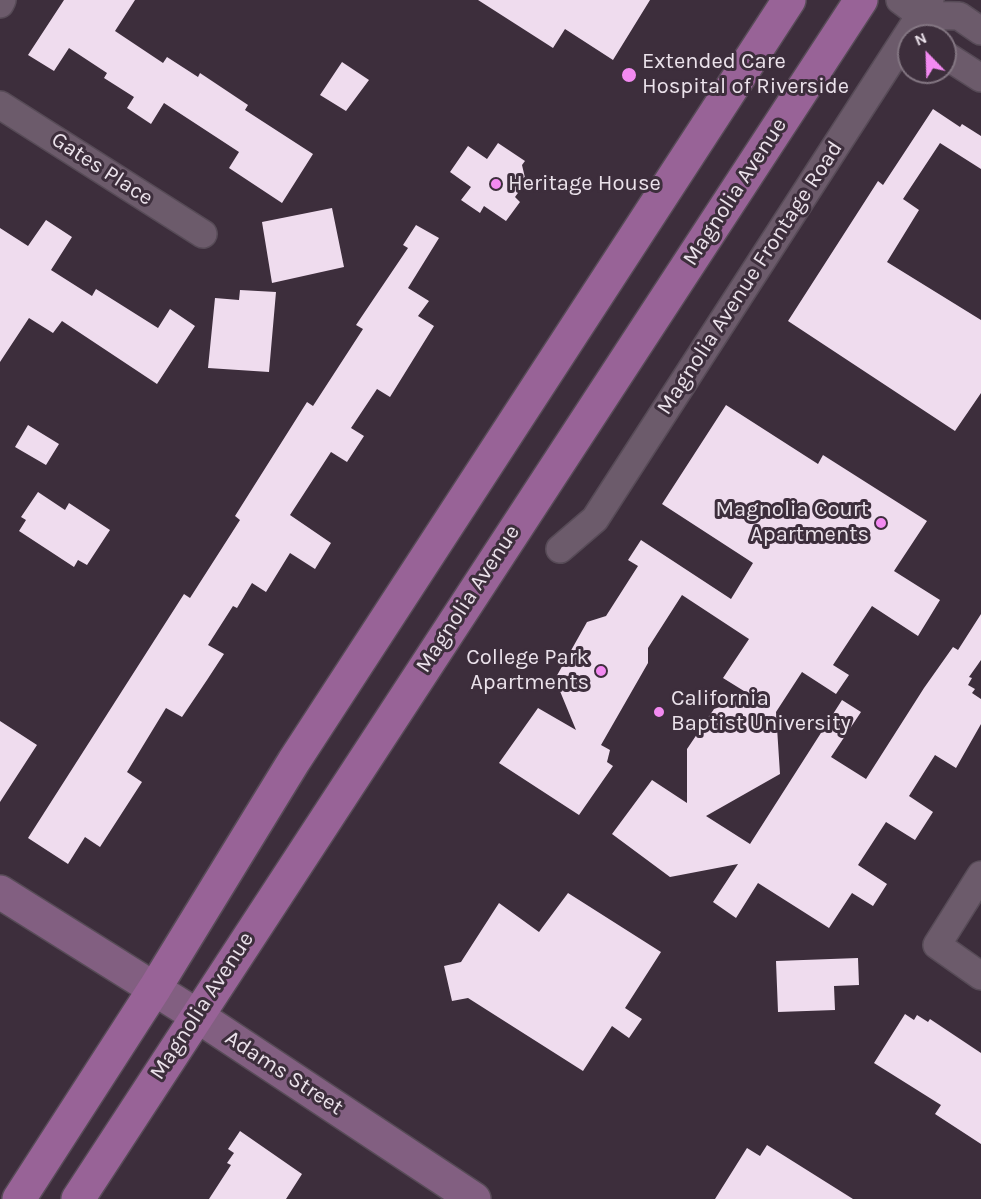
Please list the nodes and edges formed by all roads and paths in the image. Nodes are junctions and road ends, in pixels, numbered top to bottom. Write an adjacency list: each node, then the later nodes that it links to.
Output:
1 (789, 0): 13 (main road)
2 (861, 0): 14 (main road, Magnolia Avenue)
3 (920, 13): 4 (street); 9 (street, Magnolia Avenue Frontage Road)
4 (981, 31)
5 (957, 63): 6 (street)
6 (981, 78)
7 (0, 105): 8 (street, Gates Place)
8 (203, 234)
9 (560, 549)
10 (981, 875): 12 (street)
11 (0, 892): 13 (main road, Adams Street)
12 (981, 976)
13 (154, 988): 14 (main road, Adams Street); 15 (main road)
14 (196, 1015): 16 (main road, Magnolia Avenue); 17 (main road, Adams Street)
15 (19, 1199)
16 (78, 1199)
17 (474, 1199)

